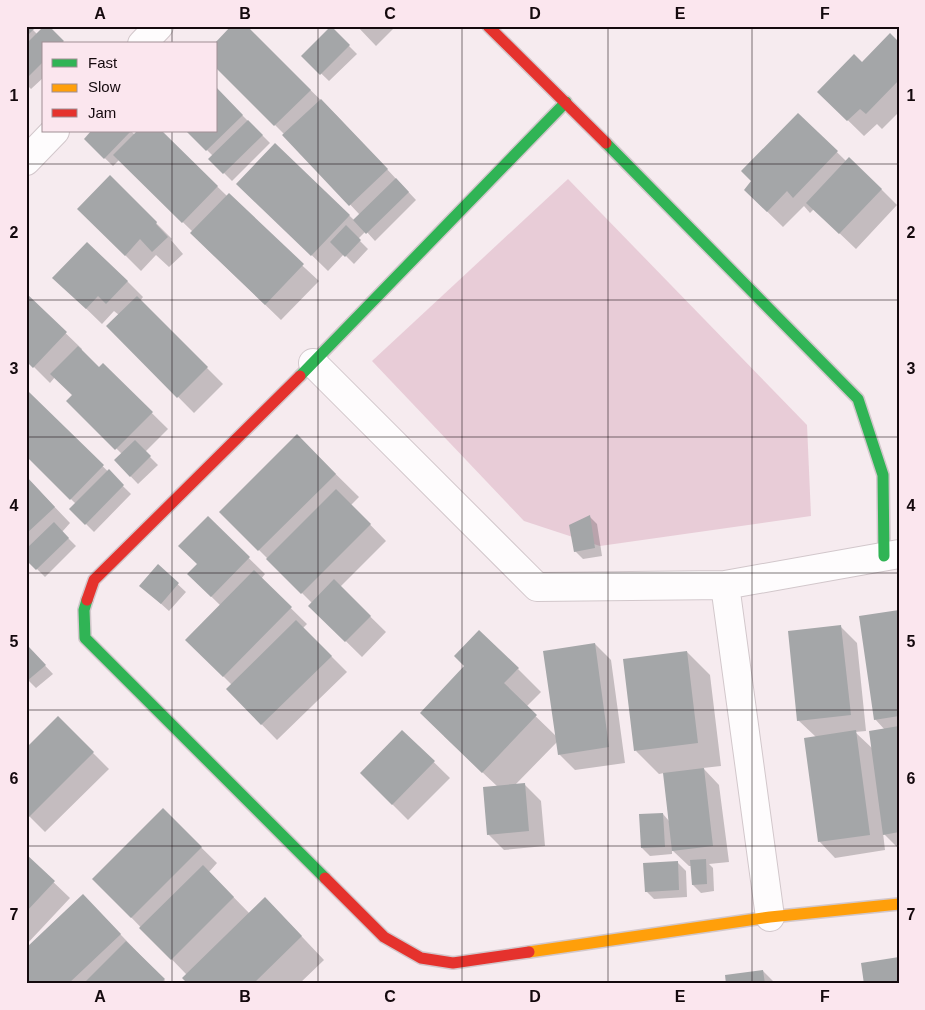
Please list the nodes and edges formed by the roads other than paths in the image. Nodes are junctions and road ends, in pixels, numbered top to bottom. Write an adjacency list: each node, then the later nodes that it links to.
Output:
1 (159, 26): 3 (street)
2 (488, 26): 4 (street)
3 (144, 42)
4 (566, 102): 7 (street); 8 (street)
5 (54, 132): 6 (street)
6 (26, 161)
7 (313, 362): 9 (street); 11 (street)
8 (891, 555): 9 (street)
9 (725, 585): 11 (street)
10 (899, 904): 11 (street)
11 (770, 917)

